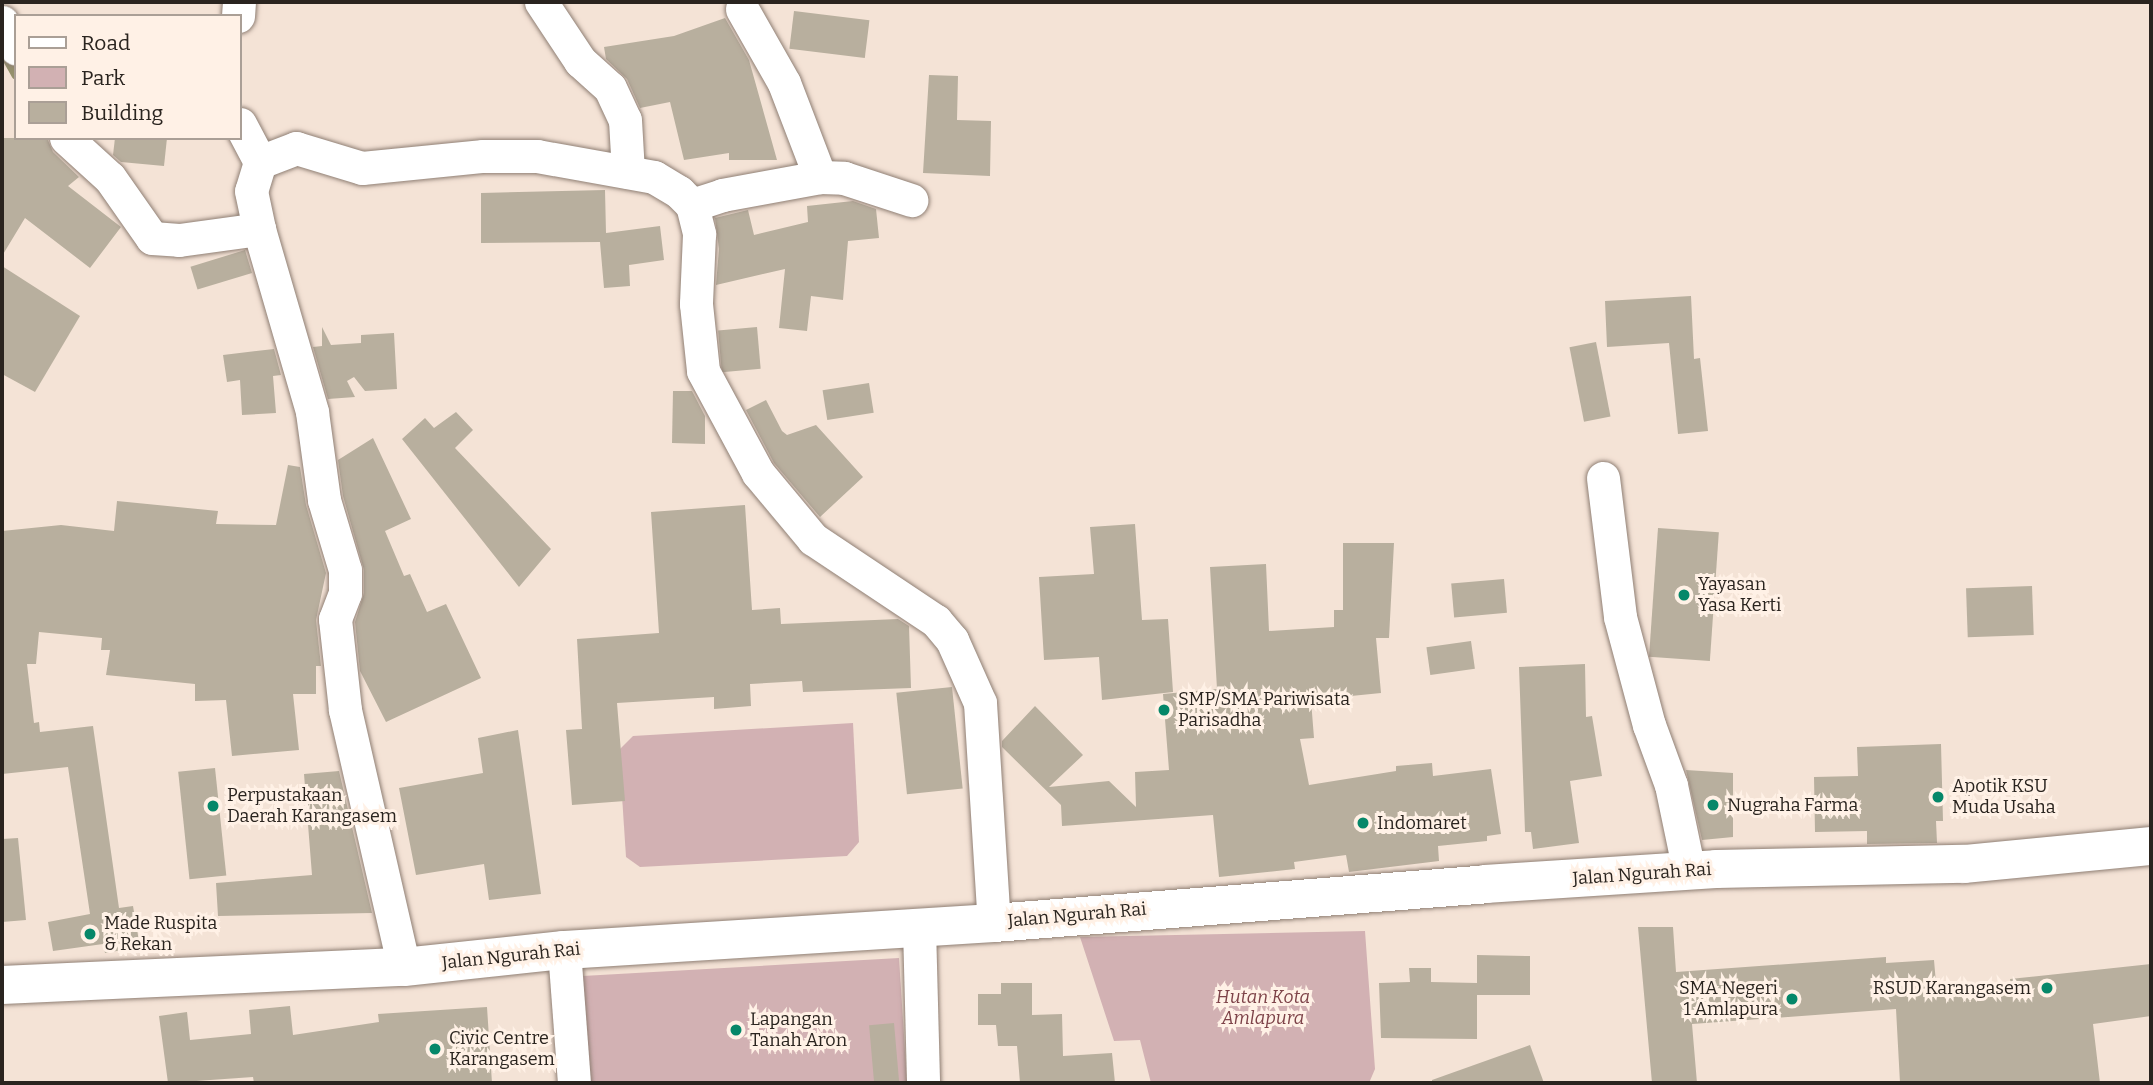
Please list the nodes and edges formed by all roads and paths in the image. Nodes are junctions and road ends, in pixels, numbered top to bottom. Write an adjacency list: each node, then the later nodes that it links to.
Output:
1 (541, 2): 8 (street)
2 (742, 9): 9 (street)
3 (2, 22): 4 (street)
4 (14, 44)
5 (242, 128): 7 (street)
6 (67, 140): 12 (street)
7 (261, 162): 8 (street); 12 (street)
8 (628, 172): 11 (street)
9 (820, 177): 10 (street); 11 (street)
10 (911, 200)
11 (692, 205): 16 (street)
12 (259, 229): 19 (street)
13 (1603, 478): 15 (street)
14 (2151, 845): 15 (street, Jalan Ngurah Rai)
15 (1689, 871): 16 (street, Jalan Ngurah Rai)
16 (994, 923): 17 (street, Jalan Ngurah Rai)
17 (919, 927): 18 (street, Jalan Ngurah Rai); 22 (street)
18 (564, 950): 19 (street, Jalan Ngurah Rai); 21 (street)
19 (404, 967): 20 (street, Jalan Ngurah Rai)
20 (2, 985)
21 (574, 1083)
22 (923, 1083)

